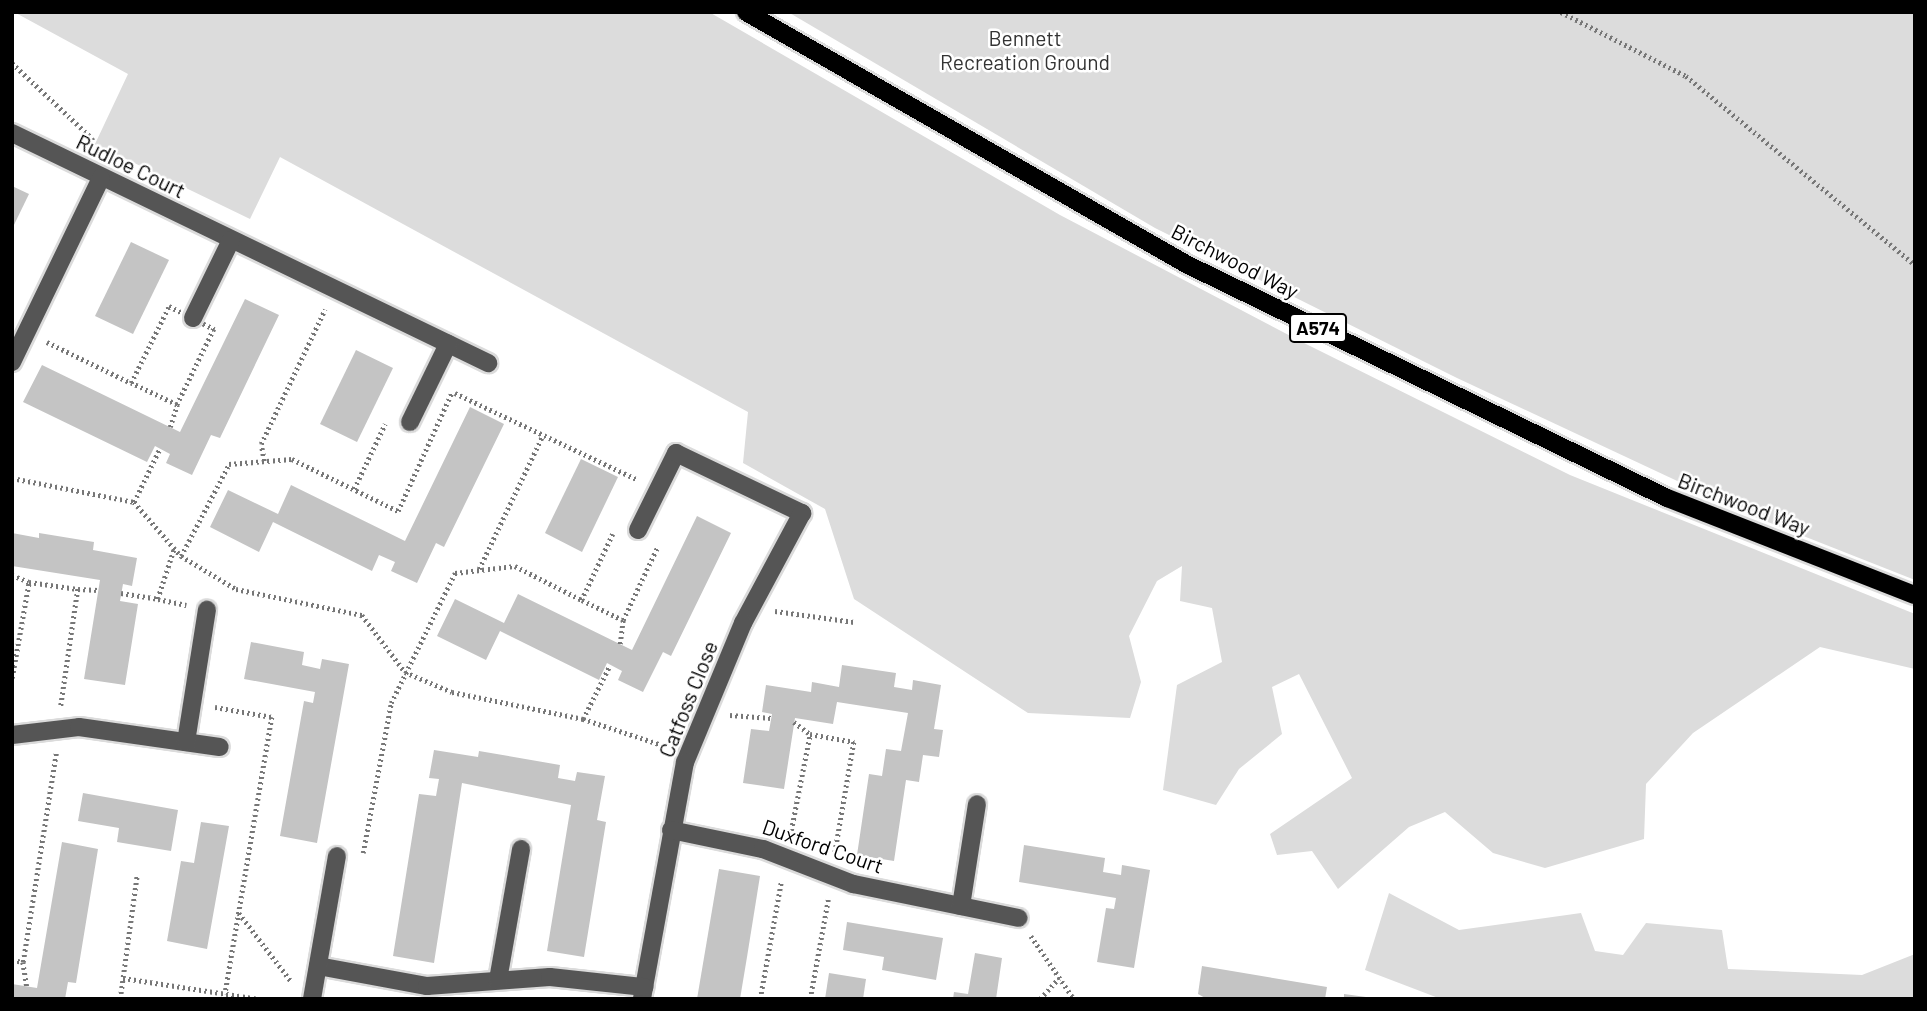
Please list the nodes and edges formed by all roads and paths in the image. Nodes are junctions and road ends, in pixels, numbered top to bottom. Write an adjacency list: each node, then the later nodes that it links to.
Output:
1 (746, 12): 37 (main road, Birchwood Way / A574)
2 (1561, 12): 7 (path)
3 (12, 63): 5 (path)
4 (12, 133): 5 (street, Rudloe Court)
5 (101, 177): 6 (street, Rudloe Court); 10 (street)
6 (230, 240): 8 (street, Rudloe Court); 9 (street)
7 (1915, 265)
8 (335, 289): 11 (street, Rudloe Court); 23 (path)
9 (193, 318): 15 (path); 17 (path)
10 (27, 332): 12 (street); 15 (path)
11 (448, 344): 13 (street, Rudloe Court); 14 (street)
12 (12, 362)
13 (488, 363)
14 (430, 381): 16 (path); 18 (street)
15 (131, 383): 17 (path)
16 (455, 393): 20 (path); 21 (path)
17 (177, 405): 19 (path)
18 (410, 422): 20 (path); 25 (path)
19 (170, 427)
20 (436, 433): 25 (path)
21 (544, 435): 26 (path); 31 (path)
22 (160, 449): 27 (path)
23 (264, 461): 25 (path); 30 (path)
24 (12, 478): 27 (path)
25 (354, 489)
26 (658, 489): 28 (street); 40 (street, Catfoss Close)
27 (134, 502): 29 (path)
28 (638, 530): 39 (path); 42 (path)
29 (174, 550): 30 (path); 38 (path)
30 (181, 556): 46 (path)
31 (478, 570): 39 (path); 46 (path)
32 (12, 575): 33 (path)
33 (29, 582): 34 (path); 47 (path)
34 (78, 589): 35 (path); 53 (path)
35 (98, 590)
36 (121, 593): 38 (path)
37 (1915, 594)
38 (158, 599): 41 (path)
39 (582, 600): 42 (path)
40 (754, 602): 43 (path); 49 (street, Catfoss Close)
41 (207, 610): 48 (street)
42 (623, 620): 44 (path)
43 (854, 622)
44 (620, 644)
45 (610, 665): 51 (path)
46 (405, 672): 51 (path); 62 (path)
47 (12, 678)
48 (192, 703): 56 (street); 66 (path)
49 (710, 710): 50 (path); 58 (street, Catfoss Close)
50 (771, 718)
51 (583, 719): 58 (path)
52 (794, 722): 55 (path)
53 (57, 728): 54 (street); 56 (street); 69 (path)
54 (12, 734)
55 (810, 734)
56 (186, 742): 57 (street)
57 (220, 747)
58 (689, 753): 60 (street, Catfoss Close)
59 (976, 804): 65 (street)
60 (671, 830): 64 (street, Duxford Court); 76 (street, Catfoss Close)
61 (521, 849): 73 (street)
62 (337, 856): 70 (street)
63 (137, 875): 71 (path)
64 (832, 876): 65 (street, Duxford Court); 81 (path)
65 (961, 906): 67 (street, Duxford Court)
66 (239, 912): 75 (path); 77 (path)
67 (1019, 918): 72 (path)
68 (12, 960): 69 (path)
69 (23, 962): 74 (path)
70 (318, 966): 73 (street); 80 (street)
71 (123, 978): 77 (path); 78 (path)
72 (1059, 978): 82 (path); 83 (path)
73 (498, 980): 76 (street)
74 (27, 987)
75 (296, 988)
76 (643, 993)
77 (225, 994): 79 (path)
78 (120, 999)
79 (258, 999)
80 (312, 999)
81 (810, 999)
82 (1040, 999)
83 (1074, 999)

